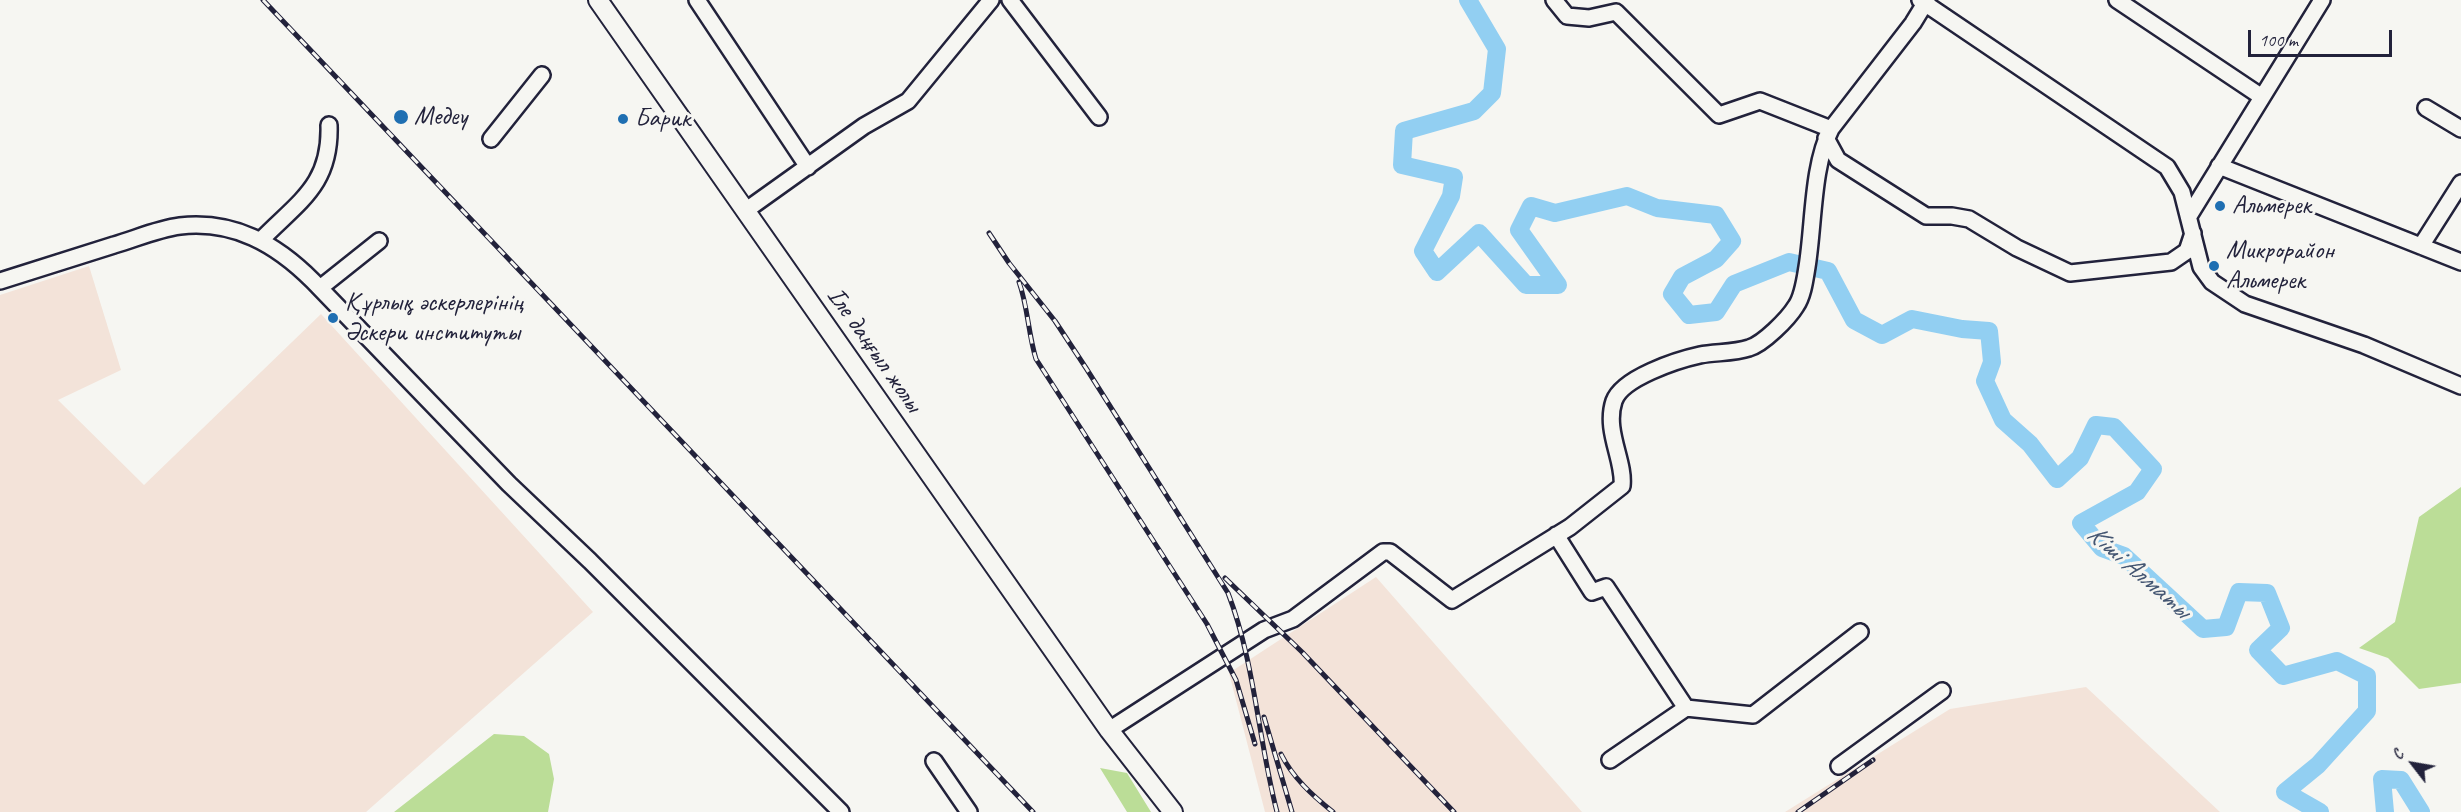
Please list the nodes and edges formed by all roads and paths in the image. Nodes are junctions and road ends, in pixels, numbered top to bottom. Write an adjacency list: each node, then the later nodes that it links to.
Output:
1 (599, 0): 20 (main road, Іле даңғыл жолы)
2 (697, 0): 18 (street)
3 (991, 0): 18 (street)
4 (1010, 0): 12 (street)
5 (1554, 0): 15 (street)
6 (2117, 0): 10 (street)
7 (2322, 0): 10 (street)
8 (1924, 1): 15 (street); 21 (street)
9 (542, 75): 16 (street)
10 (2262, 97): 17 (street)
11 (2426, 108): 14 (street)
12 (1099, 117)
13 (329, 125): 23 (street)
14 (2461, 129)
15 (1828, 134): 22 (street); 30 (street)
16 (490, 138)
17 (2219, 166): 21 (street); 25 (street)
18 (808, 167): 20 (street)
19 (2461, 183): 25 (street)
20 (746, 211): 34 (main road, Іле даңғыл жолы)
21 (2189, 216): 22 (street)
22 (2193, 233): 29 (street)
23 (261, 240): 27 (street); 28 (street)
24 (379, 241): 28 (street)
25 (2421, 246): 26 (street)
26 (2461, 262)
27 (0, 280)
28 (320, 288): 38 (street)
29 (2461, 386)
30 (1556, 536): 33 (street); 34 (street)
31 (1860, 632): 33 (street)
32 (1942, 691): 37 (street)
33 (1686, 708): 36 (street)
34 (1108, 729): 40 (main road, Іле даңғыл жолы)
35 (934, 760): 39 (street)
36 (1610, 760)
37 (1839, 766)
38 (841, 812)
39 (969, 812)
40 (1173, 812)

